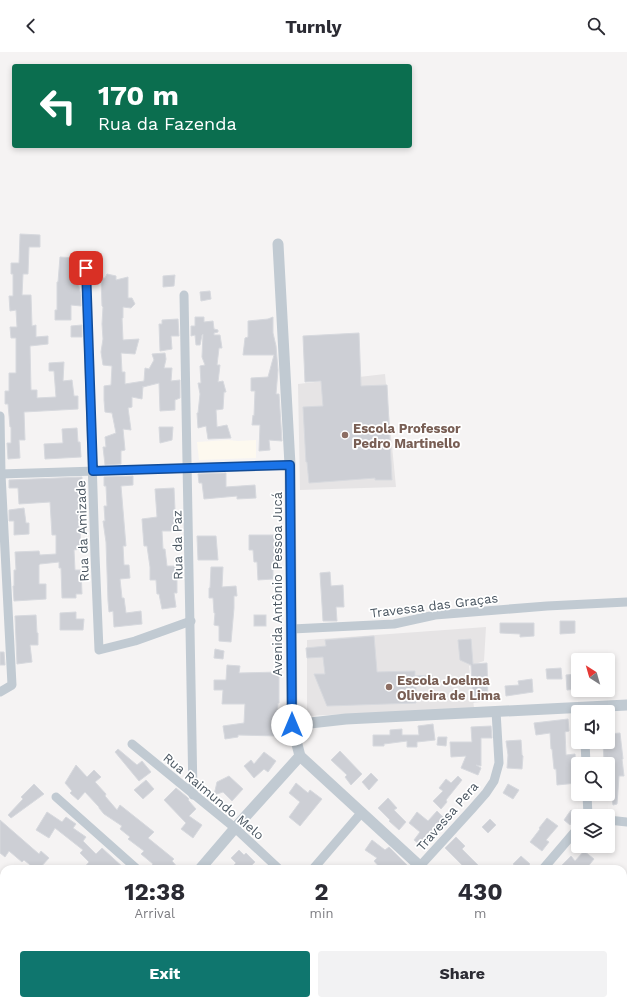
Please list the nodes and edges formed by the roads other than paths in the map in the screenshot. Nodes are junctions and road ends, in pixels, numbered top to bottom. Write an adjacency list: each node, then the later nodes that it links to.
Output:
1 (278, 244): 5 (street, Avenida Antônio Pessoa Jucá)
2 (86, 268): 7 (street, Rua da Amizade)
3 (184, 295): 6 (street, Rua da Paz)
4 (0, 416): 8 (street)
5 (290, 465): 6 (street); 11 (street, Avenida Antônio Pessoa Jucá)
6 (188, 469): 7 (street); 10 (street, Rua da Paz)
7 (93, 471): 8 (street); 10 (street, Rua da Amizade)
8 (0, 474): 12 (street)
9 (627, 602): 11 (street, Travessa das Graças)
10 (191, 621): 20 (street, Rua da Paz)
11 (292, 629): 17 (street, Avenida Antônio Pessoa Jucá)
12 (0, 692)
13 (627, 704): 14 (street)
14 (615, 706)
15 (571, 710): 16 (street)
16 (496, 711): 17 (street); 32 (street, Travessa Pera)
17 (292, 725): 19 (street, Avenida Antônio Pessoa Jucá)
18 (132, 744): 20 (street, Rua Raimundo Melo)
19 (300, 756): 22 (street); 25 (street)
20 (193, 795): 25 (street, Rua Raimundo Melo)
21 (56, 797): 27 (street)
22 (362, 812): 30 (street); 31 (street)
23 (615, 821): 24 (street)
24 (627, 822)
25 (235, 828): 28 (street); 29 (street, Rua Raimundo Melo)
26 (571, 836): 33 (street)
27 (132, 865)
28 (203, 865)
29 (275, 865)
30 (316, 865)
31 (420, 865)
32 (424, 865)
33 (546, 865)

